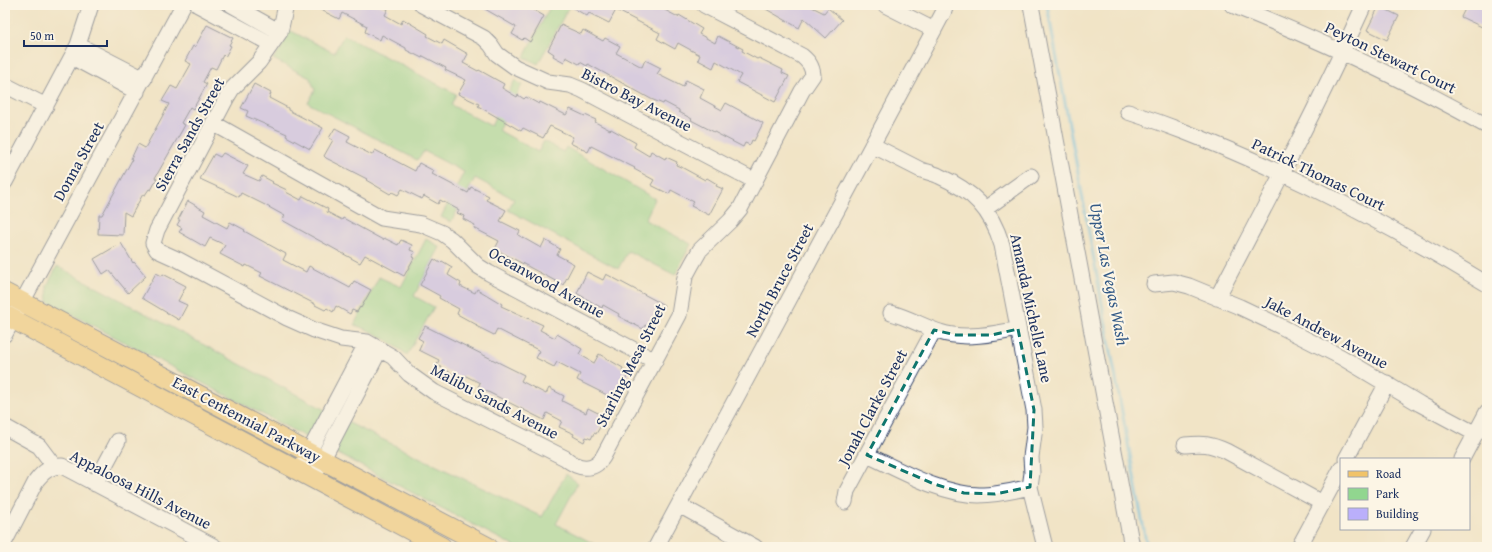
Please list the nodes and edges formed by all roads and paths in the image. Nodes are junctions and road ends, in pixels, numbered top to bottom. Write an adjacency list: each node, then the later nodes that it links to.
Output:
1 (91, 5): 15 (street)
2 (183, 5): 18 (street, Donna Street)
3 (198, 5): 14 (street)
4 (232, 5): 14 (street)
5 (286, 5): 14 (street, Sierra Sands Street)
6 (422, 5): 26 (street, Bistro Bay Avenue)
7 (704, 5): 26 (street, Starling Mesa Street)
8 (885, 5): 13 (street)
9 (946, 5): 13 (street, North Bruce Street)
10 (1031, 5): 68 (street)
11 (1232, 5): 16 (street, Peyton Stewart Court)
12 (1364, 5): 16 (street)
13 (934, 30): 23 (street, North Bruce Street)
14 (275, 38): 21 (street, Sierra Sands Street)
15 (75, 51): 18 (street); 19 (street)
16 (1342, 53): 22 (street, Peyton Stewart Court); 24 (street)
17 (5, 85): 19 (street)
18 (140, 85): 34 (street, Donna Street)
19 (46, 106): 27 (street)
20 (1128, 112): 24 (street, Patrick Thomas Court)
21 (213, 123): 29 (street, Sierra Sands Street); 40 (street, Oceanwood Avenue)
22 (1487, 126)
23 (872, 145): 28 (street, Amanda Michelle Lane); 59 (street, North Bruce Street)
24 (1282, 174): 31 (street, Patrick Thomas Court); 33 (street)
25 (1031, 176): 28 (street)
26 (755, 181): 40 (street, Starling Mesa Street)
27 (5, 182)
28 (985, 209): 37 (street, Amanda Michelle Lane)
29 (154, 243): 39 (street, Malibu Sands Avenue)
30 (1154, 284): 33 (street, Jake Andrew Avenue)
31 (1487, 284)
32 (5, 293): 34 (main road, East Centennial Parkway)
33 (1217, 298): 41 (street, Jake Andrew Avenue)
34 (22, 302): 36 (street, Donna Street); 47 (main road, East Centennial Parkway)
35 (891, 313): 38 (street)
36 (8, 323): 54 (main road, East Centennial Parkway)
37 (1018, 329): 38 (street); 56 (street, Amanda Michelle Lane)
38 (934, 330): 48 (street, Jonah Clarke Street)
39 (374, 345): 47 (street); 52 (street, Malibu Sands Avenue)
40 (655, 361): 52 (street, Starling Mesa Street)
41 (1387, 383): 44 (street, Jake Andrew Avenue); 49 (street)
42 (1487, 412): 44 (street)
43 (5, 427): 51 (street)
44 (1476, 434): 50 (street)
45 (118, 442): 55 (street)
46 (1185, 446): 58 (street)
47 (316, 455): 54 (street); 64 (main road, East Centennial Parkway)
48 (867, 455): 56 (street); 57 (street, Jonah Clarke Street)
49 (1347, 458)
50 (1463, 458)
51 (52, 467): 55 (street, Appaloosa Hills Avenue); 61 (street)
52 (590, 467)
53 (1340, 470): 58 (street)
54 (306, 474): 63 (main road, East Centennial Parkway)
55 (95, 484): 62 (street, Appaloosa Hills Avenue)
56 (1030, 488): 67 (street, Amanda Michelle Lane)
57 (845, 502)
58 (1322, 503): 69 (street)
59 (679, 505): 65 (street, North Bruce Street); 66 (street)
60 (1422, 530): 70 (street)
61 (5, 541)
62 (216, 547)
63 (442, 547)
64 (488, 547)
65 (656, 547)
66 (755, 547)
67 (1045, 547)
68 (1132, 547)
69 (1299, 547)
70 (1413, 547)

